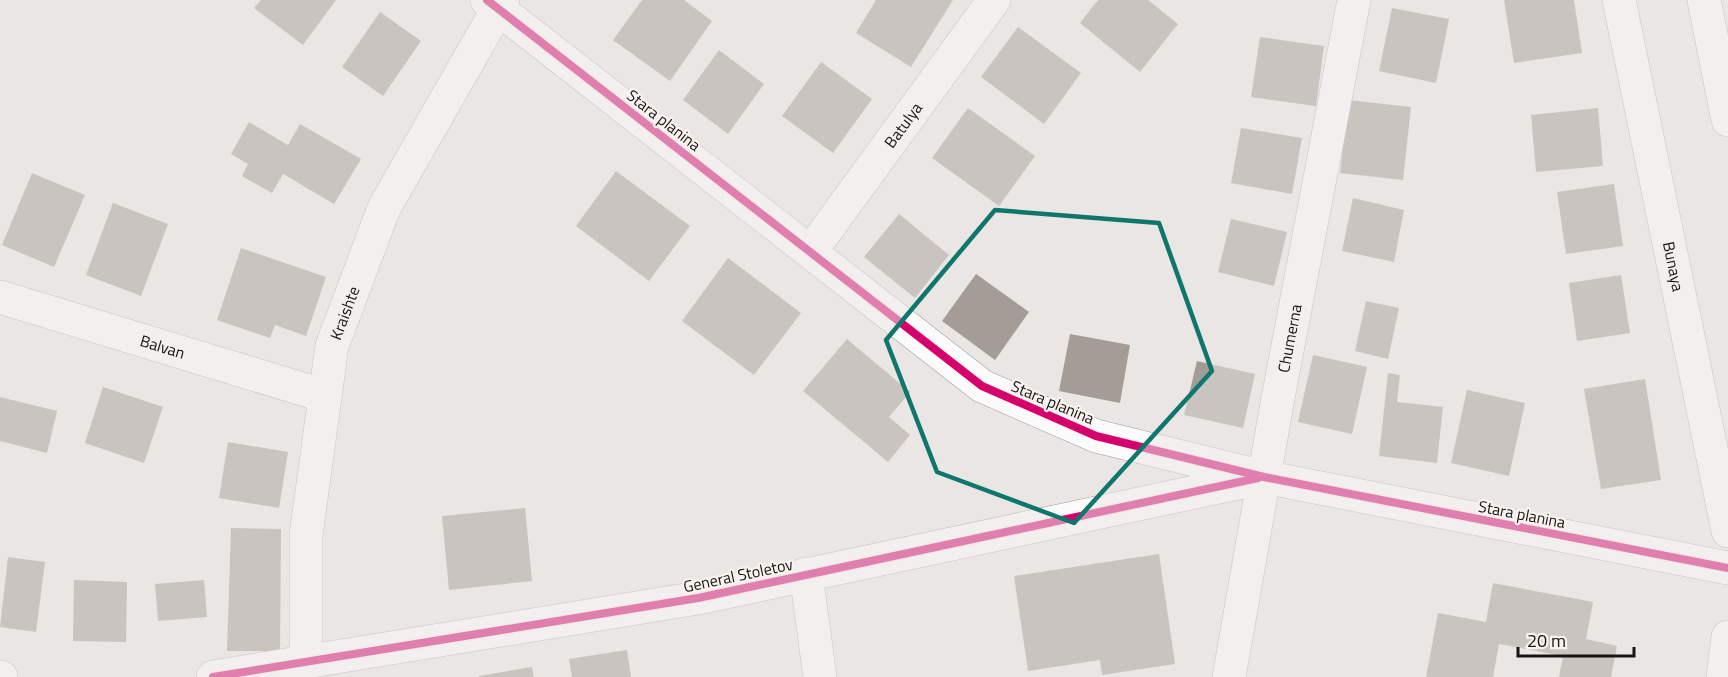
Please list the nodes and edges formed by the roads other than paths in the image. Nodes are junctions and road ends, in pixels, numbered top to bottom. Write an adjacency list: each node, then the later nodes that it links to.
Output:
1 (994, 0): 8 (street, Batulya)
2 (1354, 0): 11 (street, Chumerna)
3 (1619, 0): 12 (street, Bunaya)
4 (1704, 0): 6 (street)
5 (496, 3): 8 (street, Stara planina); 10 (street, Kraishte)
6 (1723, 71): 7 (street)
7 (1728, 120)
8 (811, 251): 11 (street, Stara planina)
9 (0, 297): 10 (street, Balvan)
10 (325, 396): 16 (street, Kraishte)
11 (1264, 477): 13 (street, Stara planina); 14 (street, General Stoletov); 19 (street, Chumerna)
12 (1728, 531)
13 (1728, 568)
14 (806, 574): 16 (street, General Stoletov); 18 (street)
15 (1728, 637): 20 (street)
16 (306, 661): 17 (street, General Stoletov)
17 (213, 677)
18 (820, 677)
19 (1229, 677)
20 (1723, 677)

